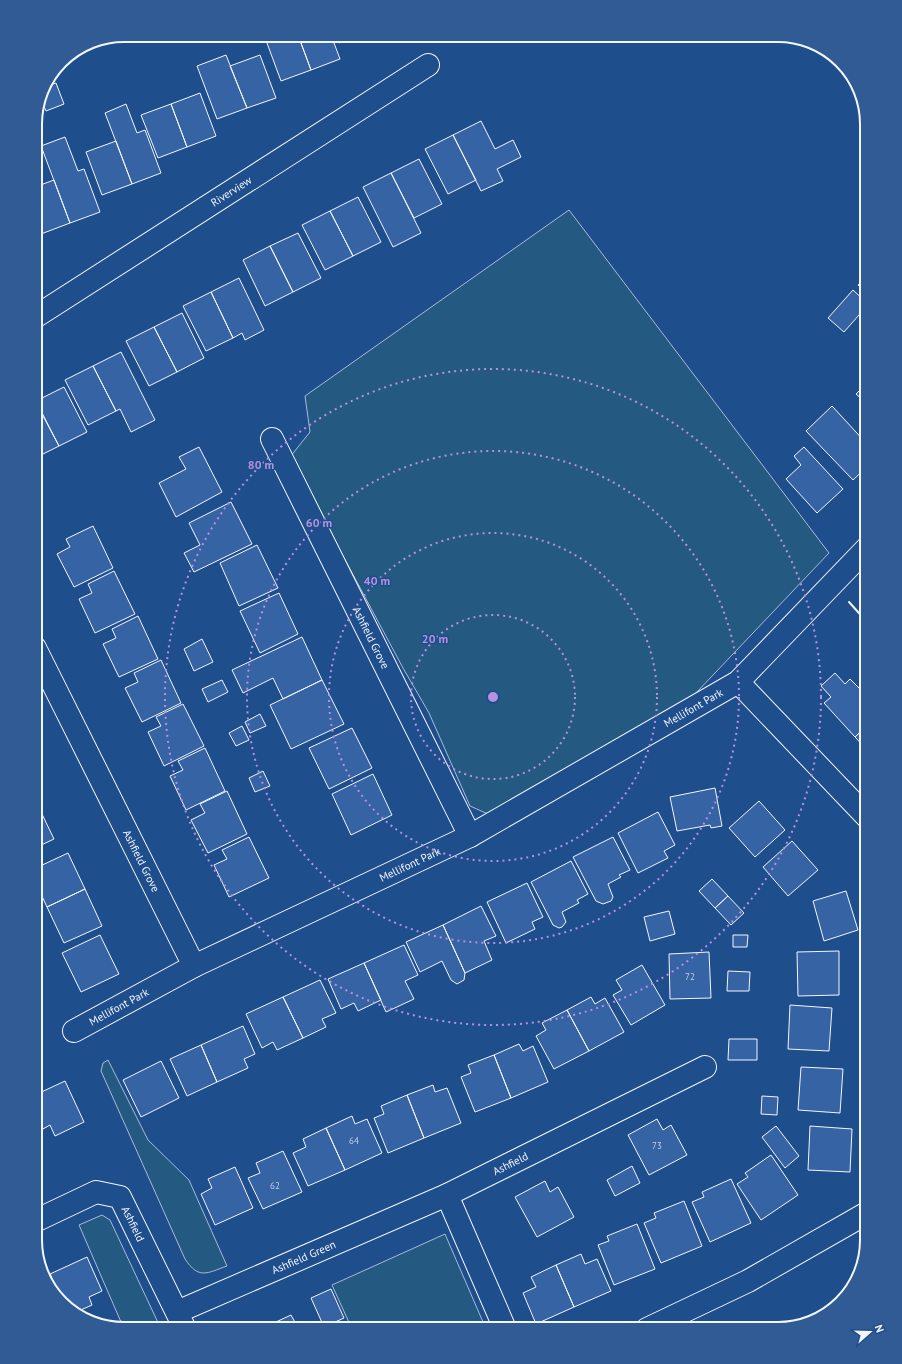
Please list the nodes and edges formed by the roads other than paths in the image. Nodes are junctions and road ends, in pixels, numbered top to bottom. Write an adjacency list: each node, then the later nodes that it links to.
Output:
1 (428, 65): 2 (street, Riverview)
2 (42, 313)
3 (272, 439): 8 (street, Ashfield Grove)
4 (860, 555): 6 (street, Mellifont Park)
5 (42, 662): 9 (street, Ashfield Grove)
6 (738, 682): 7 (street); 8 (street, Mellifont Park)
7 (860, 810)
8 (470, 836): 9 (street, Mellifont Park)
9 (194, 966): 10 (street, Mellifont Park)
10 (74, 1031)
11 (705, 1068): 12 (street, Ashfield)
12 (447, 1195): 15 (street, Ashfield Green); 16 (street)
13 (860, 1217): 17 (street)
14 (42, 1218): 15 (street, Ashfield)
15 (181, 1321)
16 (502, 1322)
17 (661, 1322)

